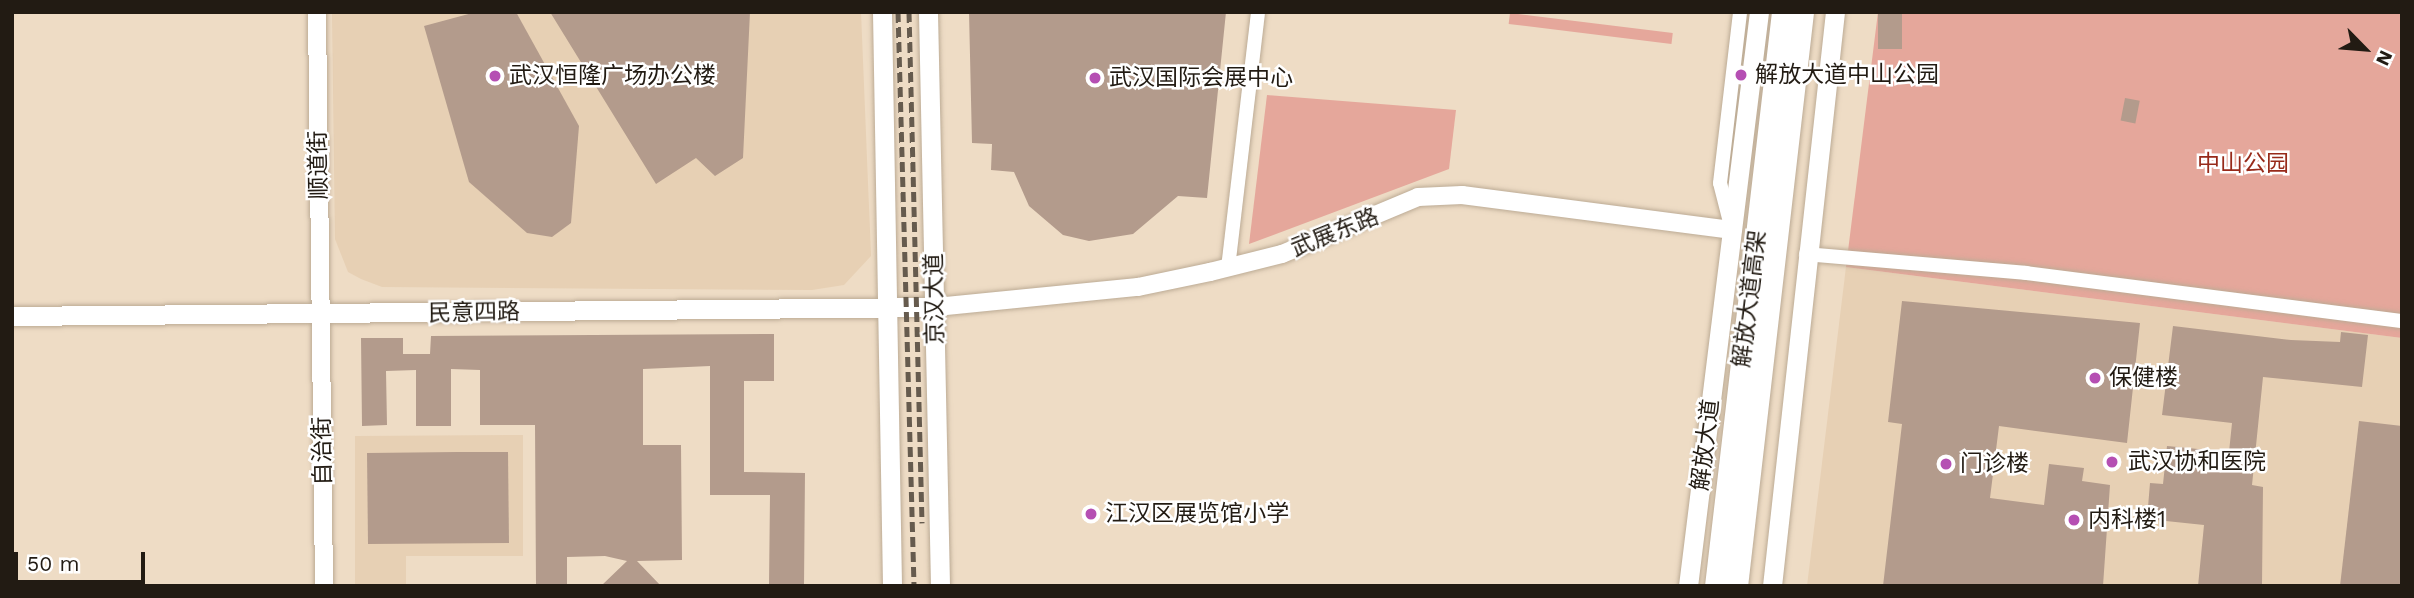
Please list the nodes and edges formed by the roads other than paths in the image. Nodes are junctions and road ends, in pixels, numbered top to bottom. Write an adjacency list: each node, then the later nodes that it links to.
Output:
1 (317, 12): 16 (street, 顺道街)
2 (882, 12): 13 (main road, 京汉大道)
3 (928, 12): 14 (main road, 京汉大道)
4 (1258, 12): 12 (street)
5 (1740, 12): 10 (street)
6 (1759, 12): 10 (main road, 解放大道)
7 (1783, 12): 22 (main road, 解放大道高架)
8 (1802, 12): 23 (main road, 解放大道高架)
9 (1835, 12): 11 (main road)
10 (1733, 230): 12 (street, 武展东路); 21 (main road, 解放大道)
11 (1806, 254): 17 (street); 24 (main road)
12 (1228, 268): 14 (street, 武展东路)
13 (888, 304): 14 (main road, 民意四路); 16 (main road, 民意四路); 19 (main road, 京汉大道)
14 (936, 307): 20 (main road, 京汉大道)
15 (12, 316): 16 (main road, 民意四路)
16 (321, 317): 18 (street, 自治街)
17 (2402, 321)
18 (324, 586)
19 (892, 586)
20 (940, 586)
21 (1688, 586)
22 (1716, 586)
23 (1736, 586)
24 (1772, 586)

